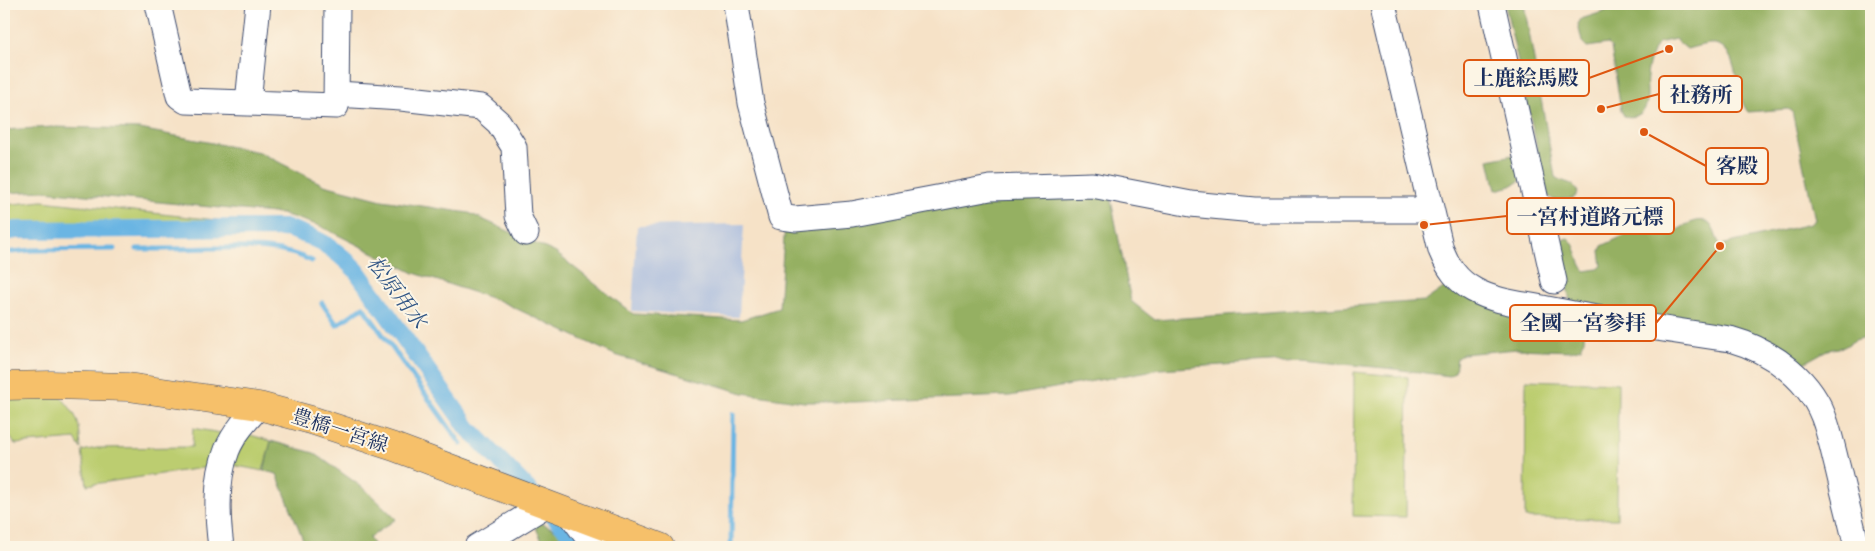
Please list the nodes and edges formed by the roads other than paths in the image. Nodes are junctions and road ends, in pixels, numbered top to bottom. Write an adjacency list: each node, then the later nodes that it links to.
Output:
1 (158, 4): 8 (street)
2 (258, 4): 8 (street)
3 (337, 4): 7 (street)
4 (736, 4): 9 (street)
5 (1383, 4): 9 (street)
6 (1492, 4): 11 (street)
7 (337, 94): 8 (street); 10 (street)
8 (248, 102)
9 (1430, 210): 19 (street)
10 (526, 233)
11 (1554, 281)
12 (4, 386): 13 (main road, 豊橋一宮線)
13 (259, 406): 14 (main road, 豊橋一宮線); 15 (street)
14 (559, 509): 16 (street); 17 (street); 18 (main road, 豊橋一宮線)
15 (220, 547)
16 (477, 547)
17 (595, 547)
18 (660, 547)
19 (1857, 547)

